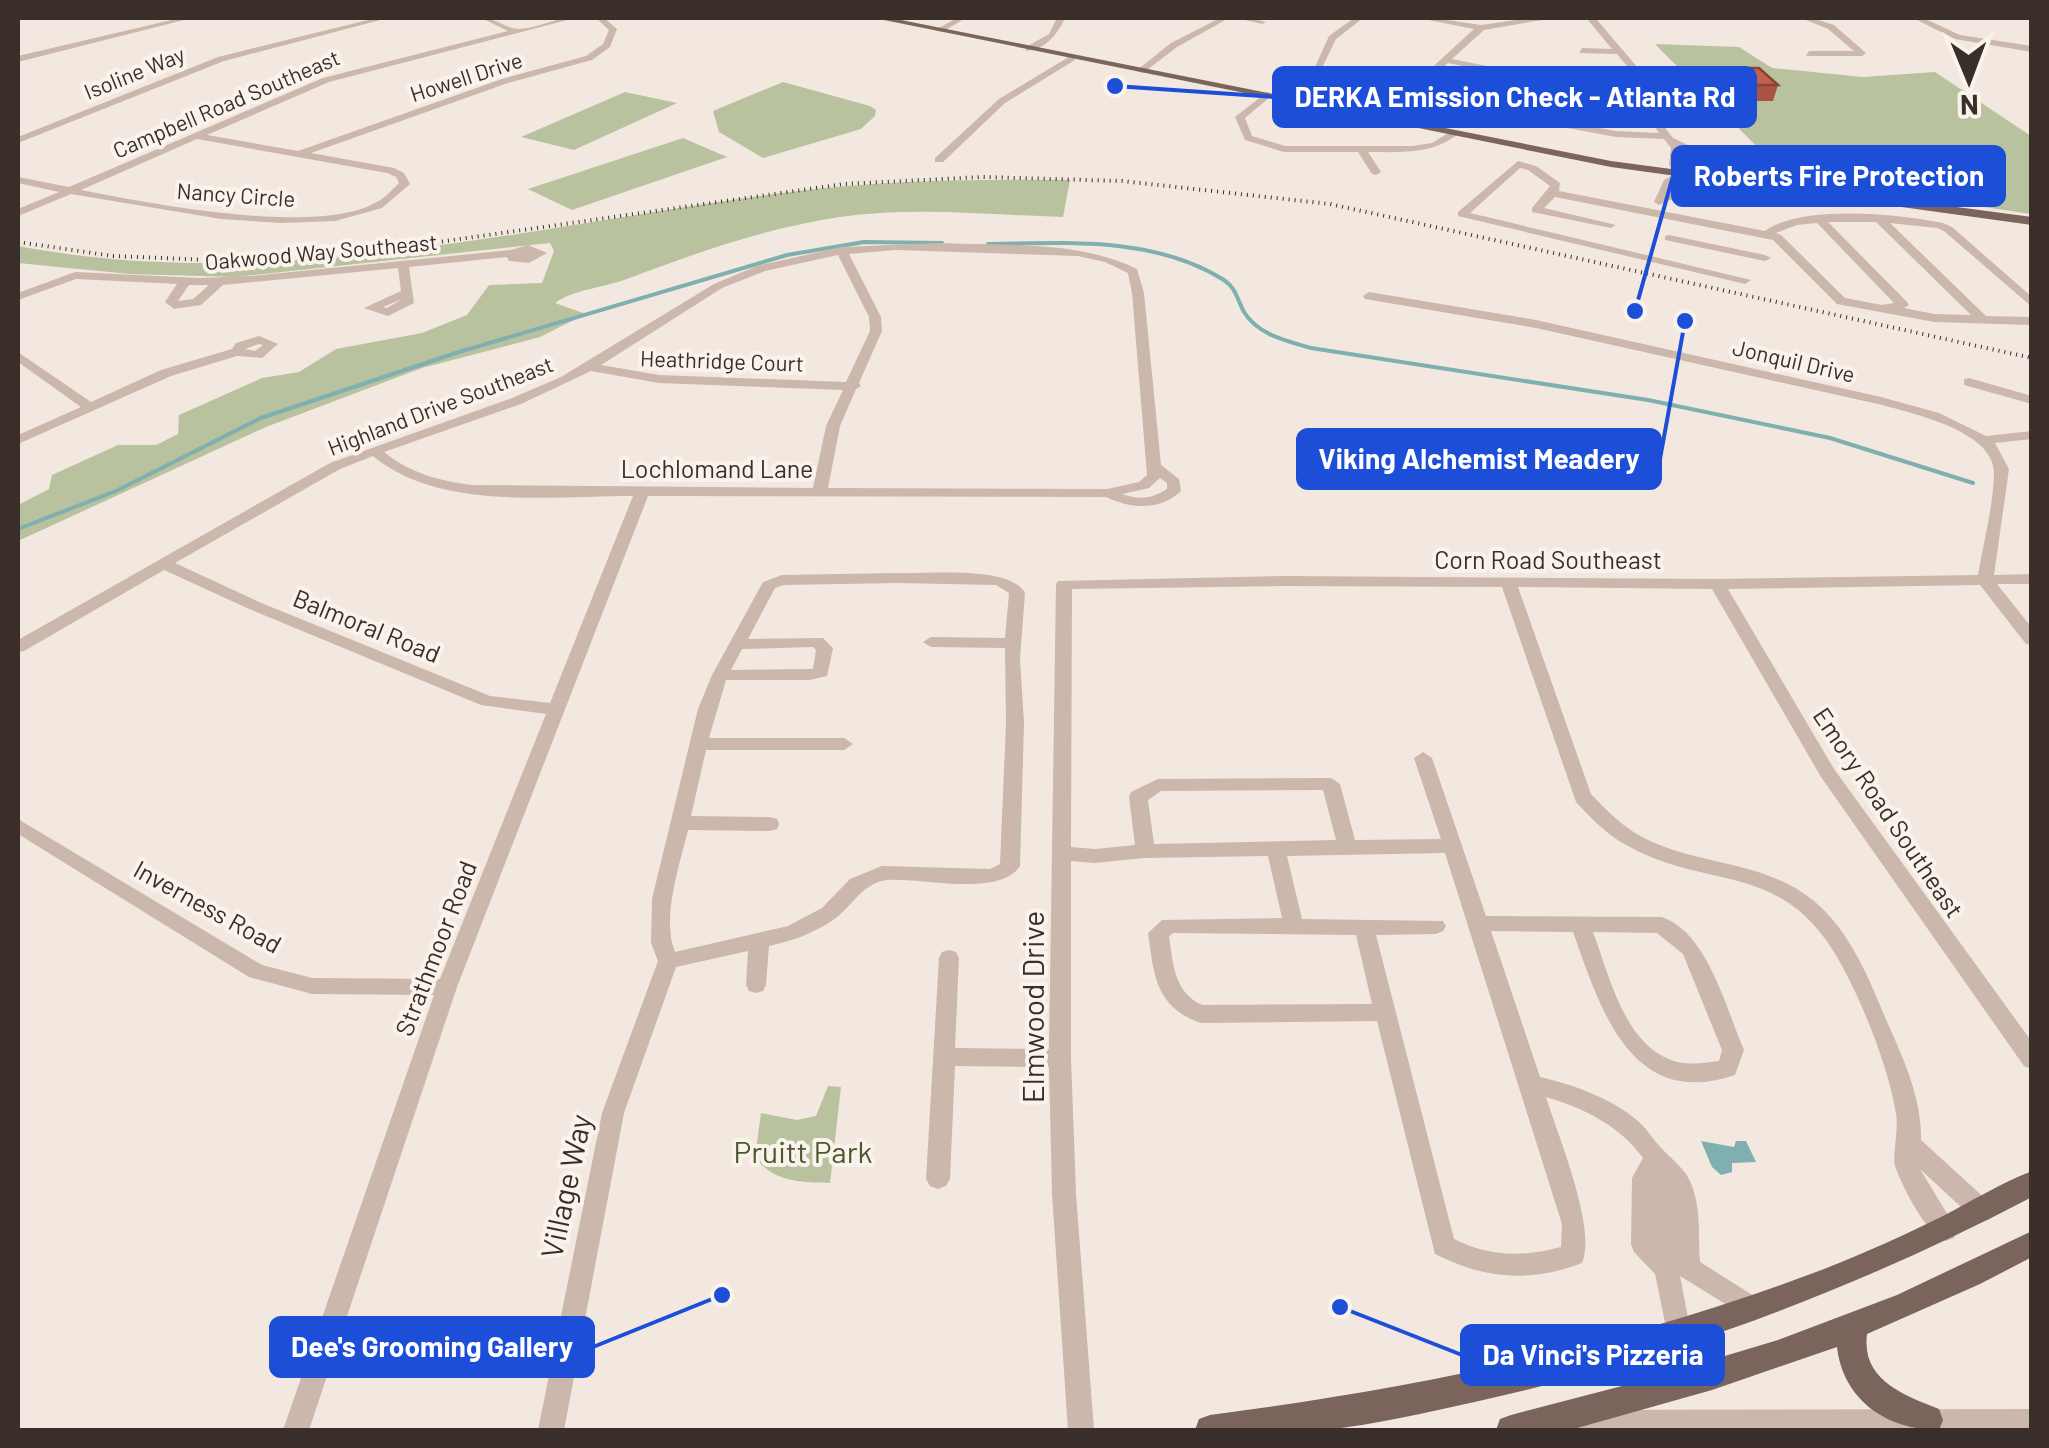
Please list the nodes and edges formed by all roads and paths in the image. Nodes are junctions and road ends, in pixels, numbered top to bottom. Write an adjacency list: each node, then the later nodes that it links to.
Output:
1 (188, 18): 18 (street)
2 (384, 18): 42 (street, Isoline Way)
3 (485, 18): 22 (street)
4 (570, 18): 22 (street, Campbell Road Southeast)
5 (600, 18): 44 (street, Howell Drive)
6 (879, 18): 23 (main road)
7 (962, 18): 23 (street)
8 (1061, 18): 24 (street)
9 (1225, 18): 32 (street)
10 (1240, 18): 19 (street)
11 (1358, 18): 33 (street)
12 (1422, 18): 20 (street)
13 (1590, 18): 17 (street); 20 (street); 27 (street)
14 (1797, 18): 17 (street)
15 (1805, 18): 28 (street)
16 (1917, 18): 25 (street)
17 (1696, 19): 21 (street)
18 (161, 20): 29 (street)
19 (1262, 22)
20 (1481, 28): 31 (street)
21 (1708, 28)
22 (514, 30): 40 (street, Campbell Road Southeast)
23 (939, 30): 24 (main road)
24 (1030, 49): 30 (main road)
25 (2032, 50)
26 (1582, 51): 27 (street)
27 (1622, 52): 34 (street)
28 (1809, 54)
29 (18, 58)
30 (1072, 58): 32 (main road); 45 (street)
31 (1446, 60): 34 (street); 35 (street)
32 (1140, 71): 36 (main road)
33 (1314, 76)
34 (1652, 87): 41 (street)
35 (1434, 95): 37 (street); 41 (street)
36 (1267, 96): 38 (main road); 43 (street)
37 (1420, 98)
38 (1316, 105): 39 (main road); 47 (main road)
39 (1453, 134): 43 (street); 47 (main road)
40 (196, 136): 44 (street, Nancy Circle); 49 (street, Campbell Road Southeast)
41 (1668, 138): 47 (street)
42 (18, 140)
43 (1361, 149): 46 (street)
44 (302, 153): 49 (street, Nancy Circle)
45 (939, 160)
46 (1376, 172)
47 (1681, 173): 51 (street); 51 (street); 57 (main road)
48 (18, 180): 49 (street, Nancy Circle)
49 (70, 190): 54 (street, Campbell Road Southeast)
50 (1553, 192): 52 (street); 59 (street); 66 (street)
51 (1661, 199): 53 (street)
52 (1625, 207): 53 (street); 59 (street)
53 (1653, 211): 55 (street)
54 (19, 212)
55 (1683, 217): 60 (street); 62 (street)
56 (1881, 221): 58 (street); 74 (street); 76 (street)
57 (2032, 221)
58 (1822, 222): 60 (street); 75 (street)
59 (1611, 225): 61 (street)
60 (1768, 234): 75 (street)
61 (1601, 238)
62 (1669, 238): 65 (street); 66 (street)
63 (841, 250): 80 (street, Highland Drive Southeast); 82 (street); 89 (street, Highland Drive Southeast)
64 (512, 253): 67 (street, Oakwood Way Southeast)
65 (1765, 258)
66 (1655, 259): 68 (street)
67 (403, 266): 70 (street, Oakwood Way Southeast); 71 (street)
68 (1744, 280)
69 (185, 282): 70 (street, Oakwood Way Southeast); 70 (street); 72 (street, Oakwood Way Southeast)
70 (220, 282)
71 (407, 293)
72 (18, 296)
73 (1369, 296): 87 (street, Jonquil Drive)
74 (2032, 304)
75 (1889, 310): 76 (street)
76 (1983, 320): 77 (street)
77 (2032, 321)
78 (237, 352): 84 (street)
79 (18, 356): 84 (street)
80 (589, 367): 82 (street, Heathridge Court); 88 (street, Highland Drive Southeast)
81 (1969, 382): 83 (street)
82 (854, 386): 90 (street)
83 (2032, 400)
84 (90, 408): 86 (street)
85 (2032, 435): 87 (street)
86 (18, 440)
87 (1983, 440): 95 (street)
88 (375, 451): 91 (street, Lochlomand Lane); 93 (street, Highland Drive Southeast)
89 (1154, 466): 92 (street); 92 (street)
90 (820, 490): 91 (street, Lochlomand Lane); 92 (street, Lochlomand Lane)
91 (642, 492): 105 (street, Strathmoor Road)
92 (1107, 493)
93 (164, 564): 103 (street, Highland Drive Southeast); 105 (street, Balmoral Road)
94 (2032, 579): 95 (street, Corn Road Southeast)
95 (1985, 580): 97 (street, Corn Road Southeast); 99 (street)
96 (1064, 584): 98 (street, Corn Road Southeast); 116 (street, Elmwood Drive)
97 (1717, 584): 98 (street, Corn Road Southeast); 130 (street, Emory Road Southeast)
98 (1509, 585): 132 (street)
99 (2032, 640)
100 (931, 642): 101 (street)
101 (1013, 642): 102 (street); 122 (street)
102 (738, 644): 104 (street); 104 (street)
103 (18, 647)
104 (720, 674): 106 (street)
105 (557, 710): 126 (street, Strathmoor Road)
106 (699, 744): 107 (street); 109 (street)
107 (844, 744)
108 (1423, 758): 112 (street)
109 (680, 823): 110 (street); 124 (street)
110 (770, 824)
111 (18, 826): 126 (street, Inverness Road)
112 (1452, 846): 113 (street); 117 (street)
113 (1347, 847): 114 (street); 115 (street)
114 (1276, 849): 115 (street); 119 (street)
115 (1145, 851): 116 (street)
116 (1074, 853): 129 (street, Elmwood Drive)
117 (1476, 923): 118 (street); 131 (street)
118 (1580, 924): 118 (street)
119 (1294, 926): 121 (street); 127 (street)
120 (1436, 926): 121 (street)
121 (1364, 928): 127 (street)
122 (758, 940): 124 (street); 125 (street)
123 (950, 958): 128 (street)
124 (668, 961): 147 (street, Village Way)
125 (756, 985)
126 (447, 987): 146 (street, Strathmoor Road)
127 (1386, 1012): 131 (street)
128 (944, 1057): 129 (street); 133 (street)
129 (1060, 1058): 148 (street, Elmwood Drive)
130 (2032, 1060)
131 (1529, 1084): 138 (street)
132 (1912, 1146): 135 (street); 136 (street)
133 (938, 1179)
134 (2032, 1184): 135 (main road)
135 (1982, 1212): 136 (main road)
136 (1945, 1230): 139 (main road)
137 (2032, 1243): 140 (main road)
138 (1674, 1260): 139 (street); 141 (street)
139 (1752, 1309): 141 (main road)
140 (1854, 1326): 142 (main road); 143 (main road)
141 (1678, 1333): 149 (main road)
142 (1928, 1420): 144 (street); 145 (street)
143 (1549, 1421): 145 (street); 150 (main road)
144 (2032, 1422)
145 (1706, 1428)
146 (296, 1430)
147 (552, 1430)
148 (1081, 1430)
149 (1210, 1430)
150 (1512, 1430)

